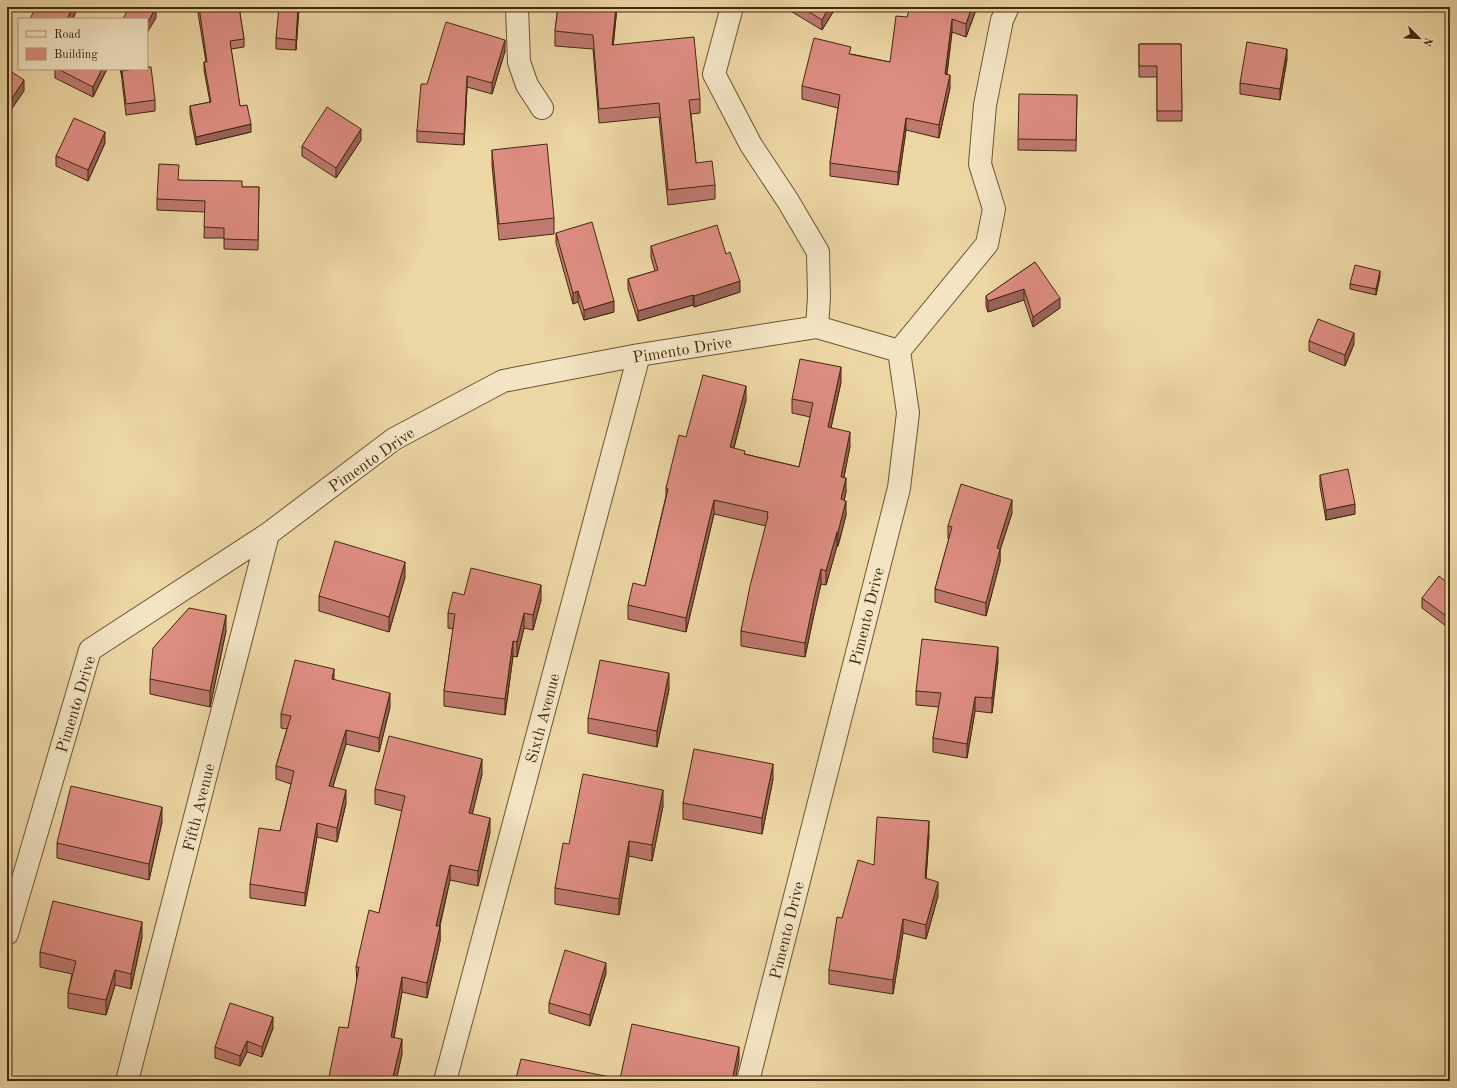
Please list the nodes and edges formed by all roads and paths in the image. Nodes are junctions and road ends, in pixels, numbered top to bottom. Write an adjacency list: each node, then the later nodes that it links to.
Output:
1 (517, 7): 4 (street)
2 (732, 7): 5 (street)
3 (1008, 7): 6 (street)
4 (542, 108)
5 (817, 327): 6 (street, Pimento Drive); 7 (street, Pimento Drive)
6 (899, 351): 12 (street, Pimento Drive)
7 (639, 355): 8 (street, Pimento Drive); 11 (street, Sixth Avenue)
8 (268, 534): 9 (street, Pimento Drive); 10 (street, Fifth Avenue)
9 (7, 934)
10 (127, 1081)
11 (445, 1081)
12 (748, 1081)

